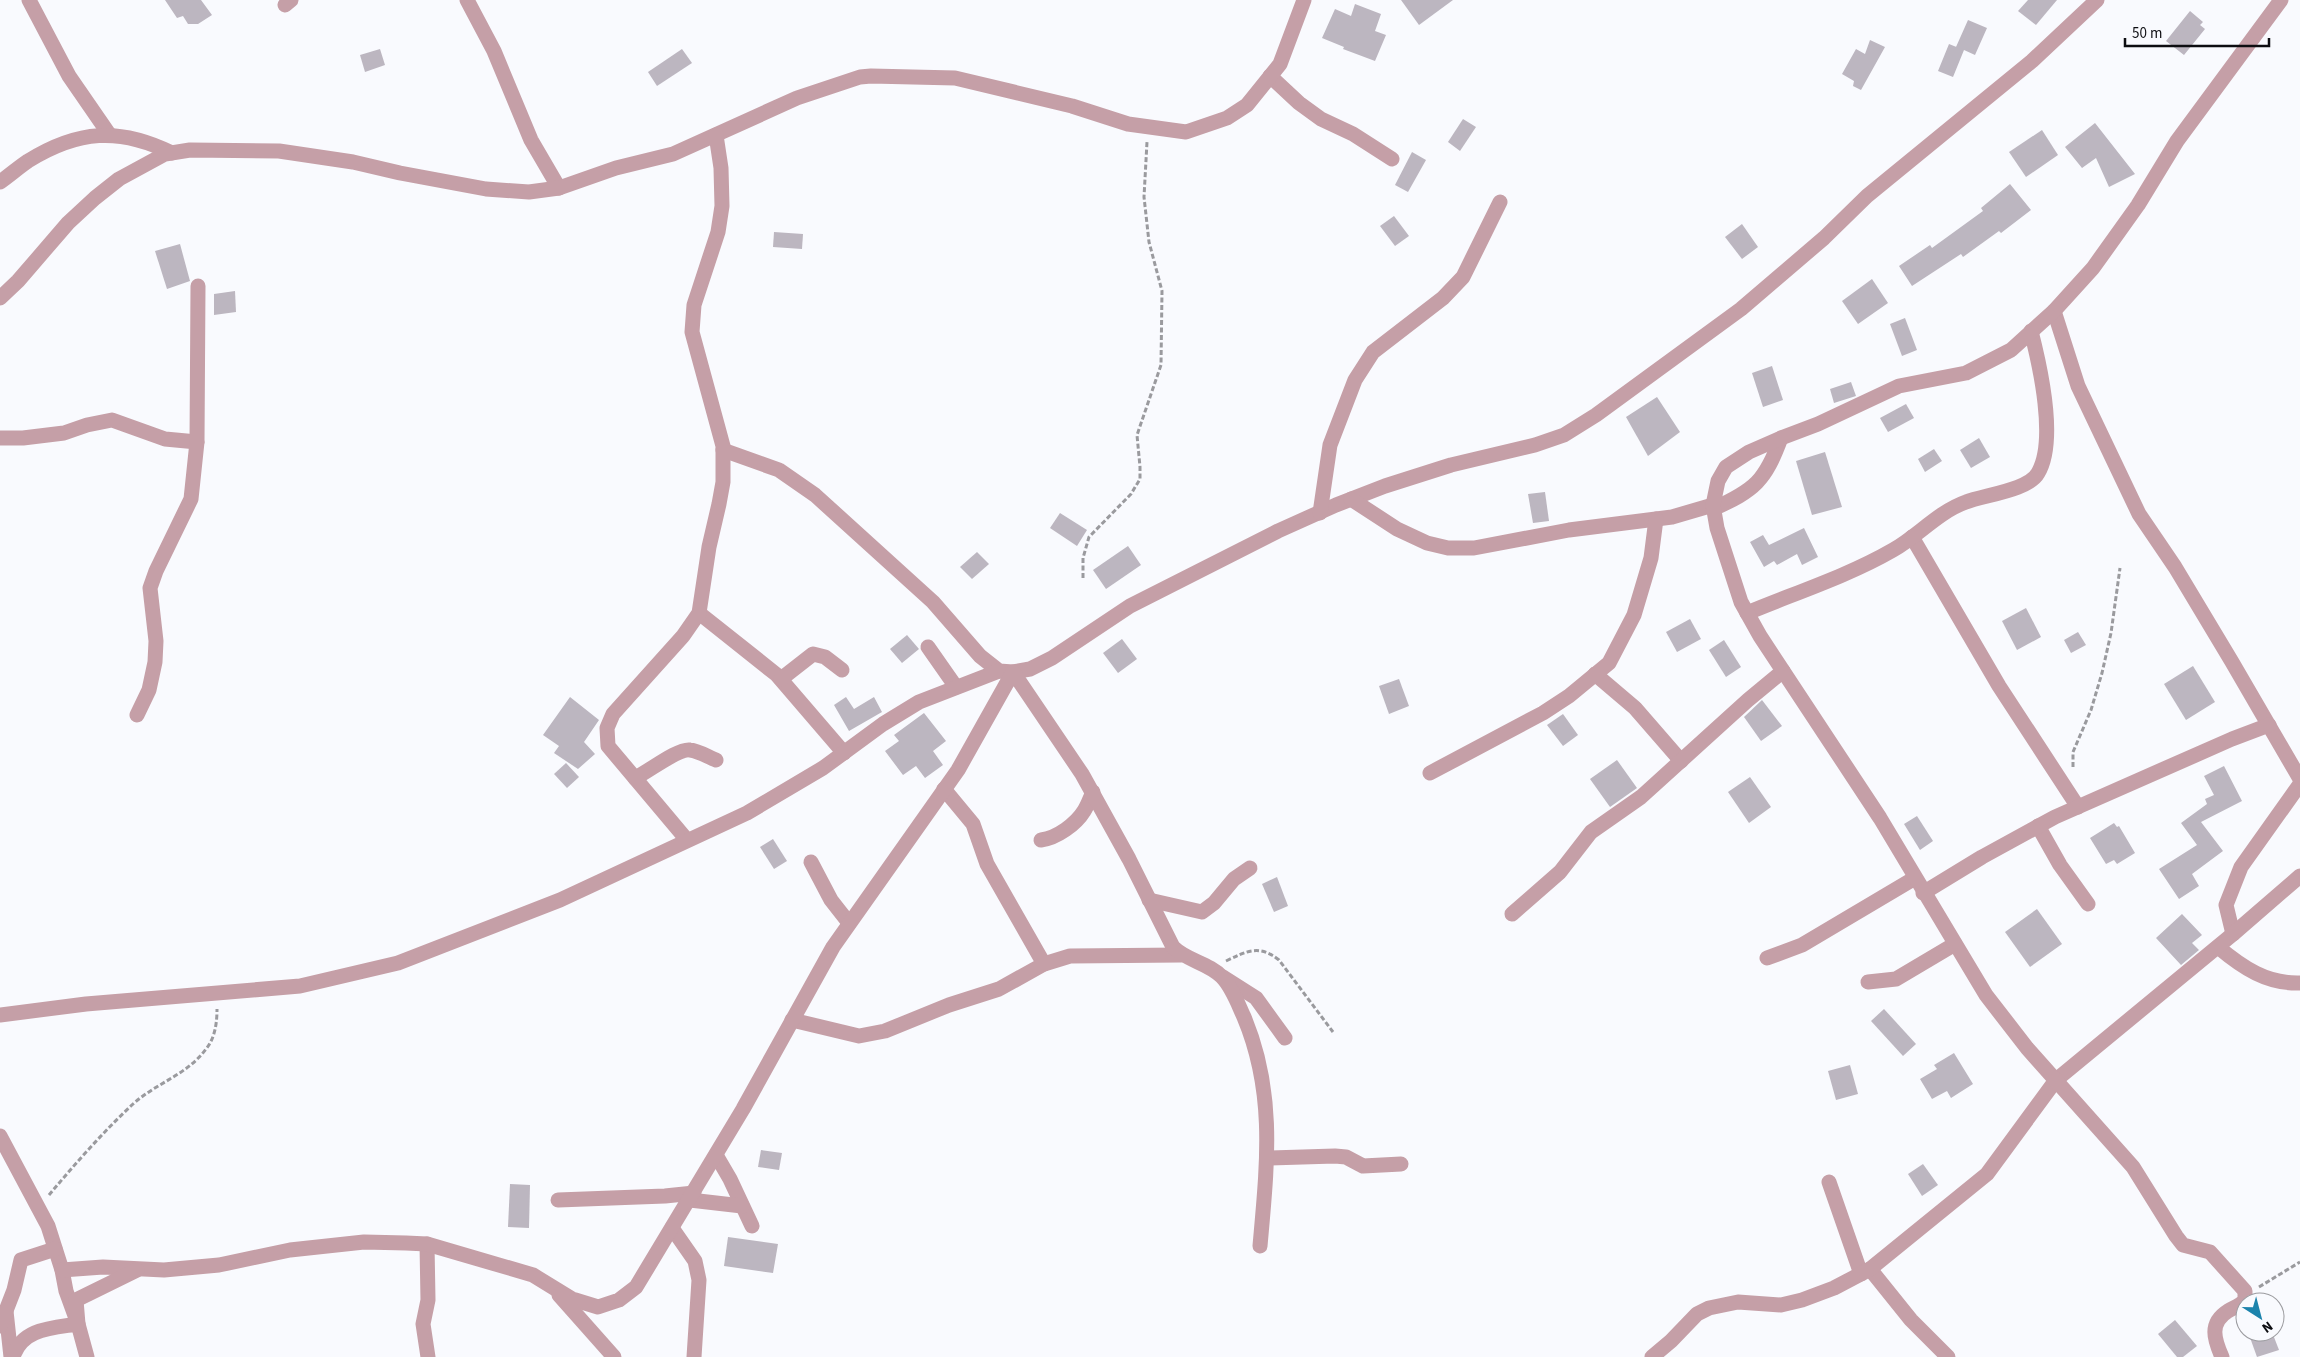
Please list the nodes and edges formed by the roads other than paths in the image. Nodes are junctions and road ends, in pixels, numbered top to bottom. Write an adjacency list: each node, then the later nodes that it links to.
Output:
1 (30, 0): 7 (street)
2 (467, 0): 12 (street)
3 (1304, 0): 6 (street)
4 (2097, 0): 22 (street)
5 (2280, 0): 16 (street)
6 (1270, 76): 8 (street); 10 (street)
7 (109, 134): 9 (street); 11 (street)
8 (716, 135): 12 (street); 21 (street)
9 (172, 153): 12 (street); 15 (street)
10 (1392, 159)
11 (0, 182)
12 (559, 188)
13 (1500, 202): 24 (street)
14 (198, 286): 20 (street)
15 (0, 298)
16 (2054, 311): 17 (street); 37 (street)
17 (2031, 331): 19 (street); 26 (street)
18 (0, 438): 20 (street)
19 (1781, 438): 23 (street); 23 (street)
20 (197, 442): 36 (street)
21 (723, 450): 27 (street); 32 (street)
22 (1351, 499): 24 (street); 25 (street)
23 (1713, 507): 25 (street); 28 (street)
24 (1320, 513): 32 (street)
25 (1656, 519): 33 (street)
26 (1912, 537): 28 (street); 47 (street)
27 (699, 613): 34 (street); 42 (street)
28 (1747, 613): 31 (street)
29 (928, 647): 35 (street)
30 (842, 670): 34 (street)
31 (1783, 671): 40 (street); 54 (street)
32 (1006, 672): 35 (street); 45 (street); 46 (street)
33 (1594, 674): 40 (street); 41 (street)
34 (780, 679): 38 (street)
35 (956, 687): 38 (street)
36 (137, 715)
37 (2269, 725): 43 (street); 47 (street)
38 (844, 752): 49 (street)
39 (716, 760): 42 (street)
40 (1681, 761): 58 (street)
41 (1430, 773)
42 (635, 778): 49 (street)
43 (2300, 779)
44 (2300, 784): 60 (street)
45 (944, 789): 59 (street); 65 (street)
46 (1093, 792): 50 (street); 56 (street)
47 (2076, 803): 48 (street)
48 (2038, 826): 55 (street); 57 (street)
49 (687, 840): 69 (street)
50 (1041, 840)
51 (811, 862): 59 (street)
52 (1250, 868): 56 (street)
53 (2300, 876): 60 (street)
54 (1915, 878): 55 (street); 64 (street)
55 (1924, 893): 61 (street)
56 (1149, 900): 63 (street)
57 (2088, 904)
58 (1512, 914)
59 (849, 923): 70 (street)
60 (2233, 934): 62 (street)
61 (1955, 944): 67 (street); 72 (street)
62 (2218, 947): 68 (street); 72 (street)
63 (1181, 954): 65 (street); 66 (street)
64 (1767, 958)
65 (1044, 964): 70 (street)
66 (1216, 973): 71 (street); 75 (street)
67 (1868, 982)
68 (2300, 983)
69 (0, 1015)
70 (792, 1020): 74 (street)
71 (1285, 1038)
72 (2056, 1080): 88 (street); 100 (street)
73 (0, 1136): 85 (street)
74 (716, 1155): 78 (street); 80 (street)
75 (1267, 1158): 76 (street); 84 (street)
76 (1401, 1164)
77 (1829, 1182): 88 (street)
78 (692, 1196): 79 (street); 80 (street); 82 (street)
79 (558, 1200)
80 (742, 1206): 81 (street)
81 (752, 1226)
82 (672, 1228): 89 (street); 98 (street)
83 (427, 1244): 86 (street); 89 (street); 96 (street)
84 (1260, 1246)
85 (55, 1249): 87 (street); 90 (street)
86 (140, 1269): 87 (street); 91 (street)
87 (62, 1270): 91 (street)
88 (1865, 1272): 93 (street); 99 (street)
89 (552, 1286): 97 (street)
90 (6, 1311): 92 (street); 94 (street)
91 (78, 1324): 94 (street); 95 (street)
92 (0, 1326)
93 (1948, 1356)
94 (12, 1357)
95 (87, 1357)
96 (428, 1357)
97 (614, 1357)
98 (694, 1357)
99 (1652, 1357)
100 (2222, 1357)

